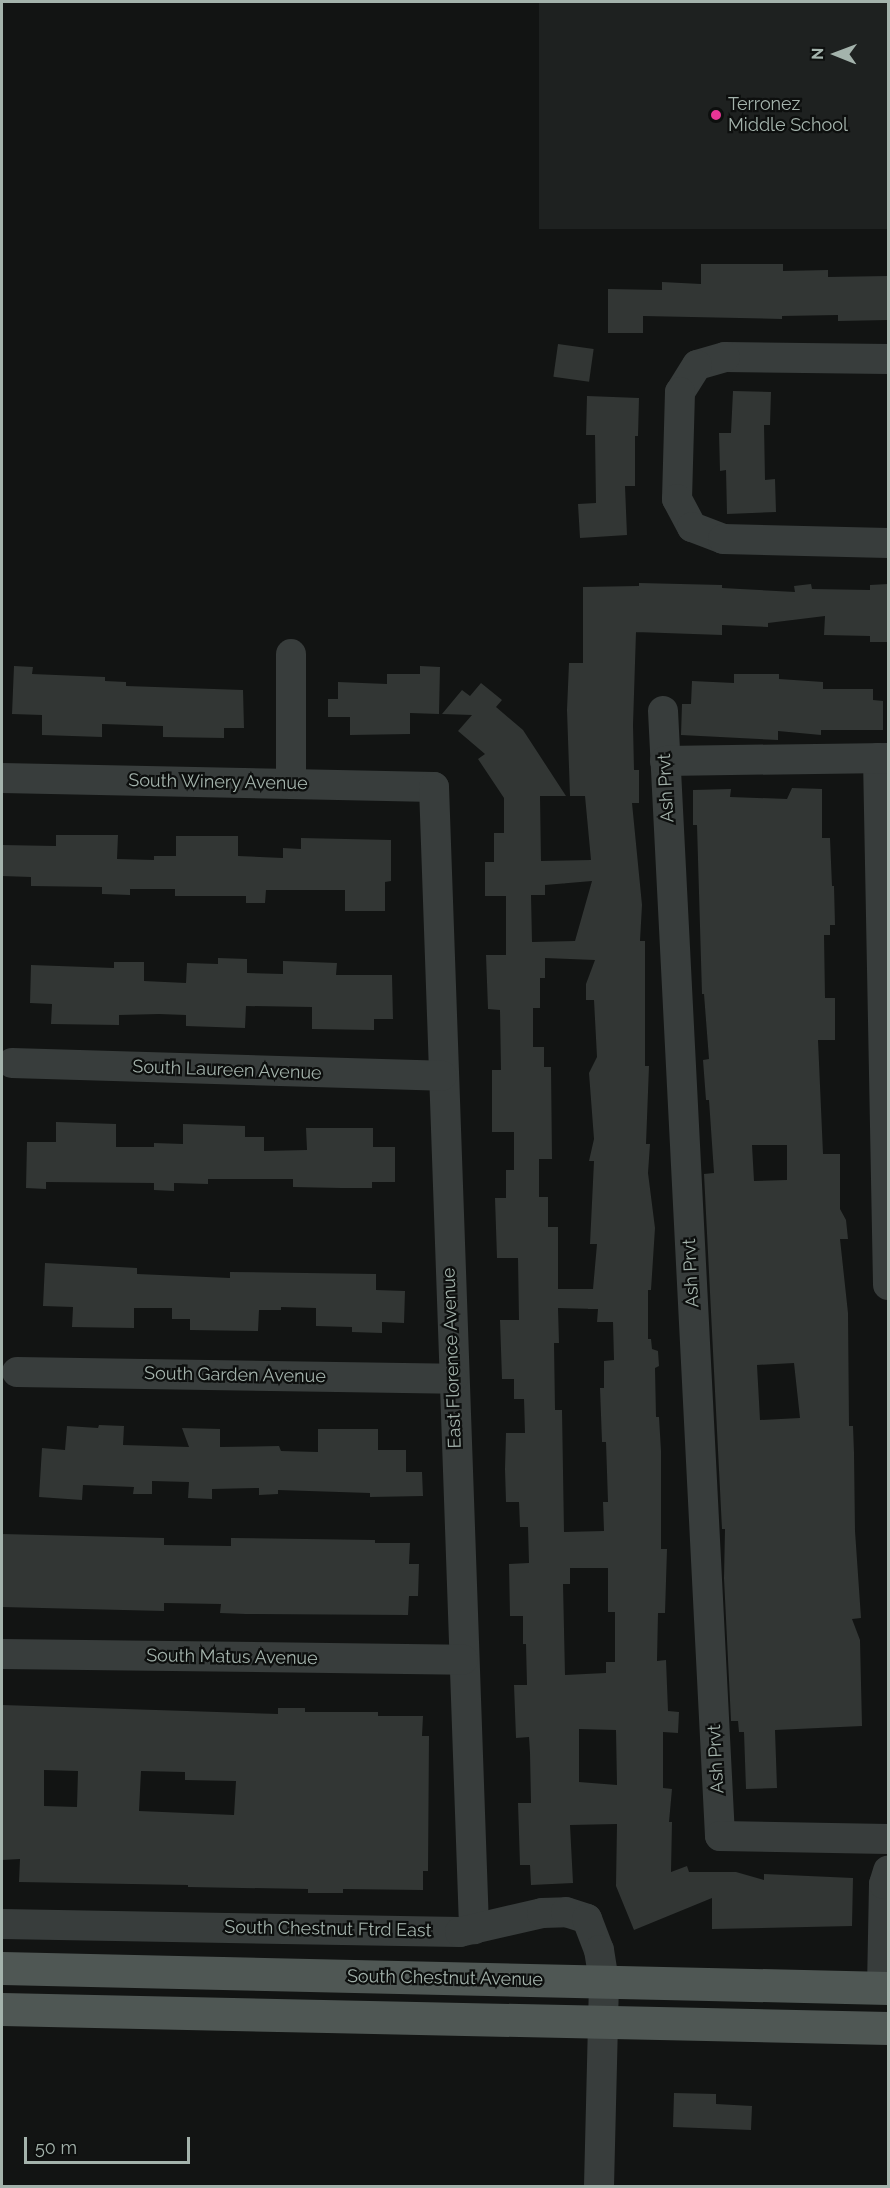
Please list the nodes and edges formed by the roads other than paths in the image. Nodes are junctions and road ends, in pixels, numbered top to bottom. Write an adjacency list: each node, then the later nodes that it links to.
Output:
1 (888, 359): 2 (street)
2 (888, 543)
3 (291, 654): 8 (street)
4 (663, 711): 6 (street, Ash Prvt)
5 (883, 758): 6 (street); 12 (street)
6 (665, 761): 17 (street, Ash Prvt)
7 (2, 778): 8 (street, South Winery Avenue)
8 (291, 783): 9 (street, South Winery Avenue)
9 (434, 787): 11 (street, East Florence Avenue)
10 (12, 1064): 11 (street, South Laureen Avenue)
11 (442, 1076): 14 (street, East Florence Avenue)
12 (888, 1285)
13 (17, 1372): 14 (street, South Garden Avenue)
14 (453, 1379): 16 (street, East Florence Avenue)
15 (2, 1654): 16 (street, South Matus Avenue)
16 (463, 1660): 20 (street, East Florence Avenue)
17 (888, 1839)
18 (888, 1871): 23 (street)
19 (2, 1924): 20 (street, South Chestnut Ftrd East)
20 (474, 1929): 22 (street, South Chestnut Ftrd East)
21 (2, 1968): 22 (main road, South Chestnut Avenue)
22 (604, 1982): 23 (main road, South Chestnut Avenue); 25 (street)
23 (885, 1988)
24 (2, 2009): 25 (main road)
25 (602, 2022): 26 (main road); 27 (street)
26 (888, 2028)
27 (599, 2187)

